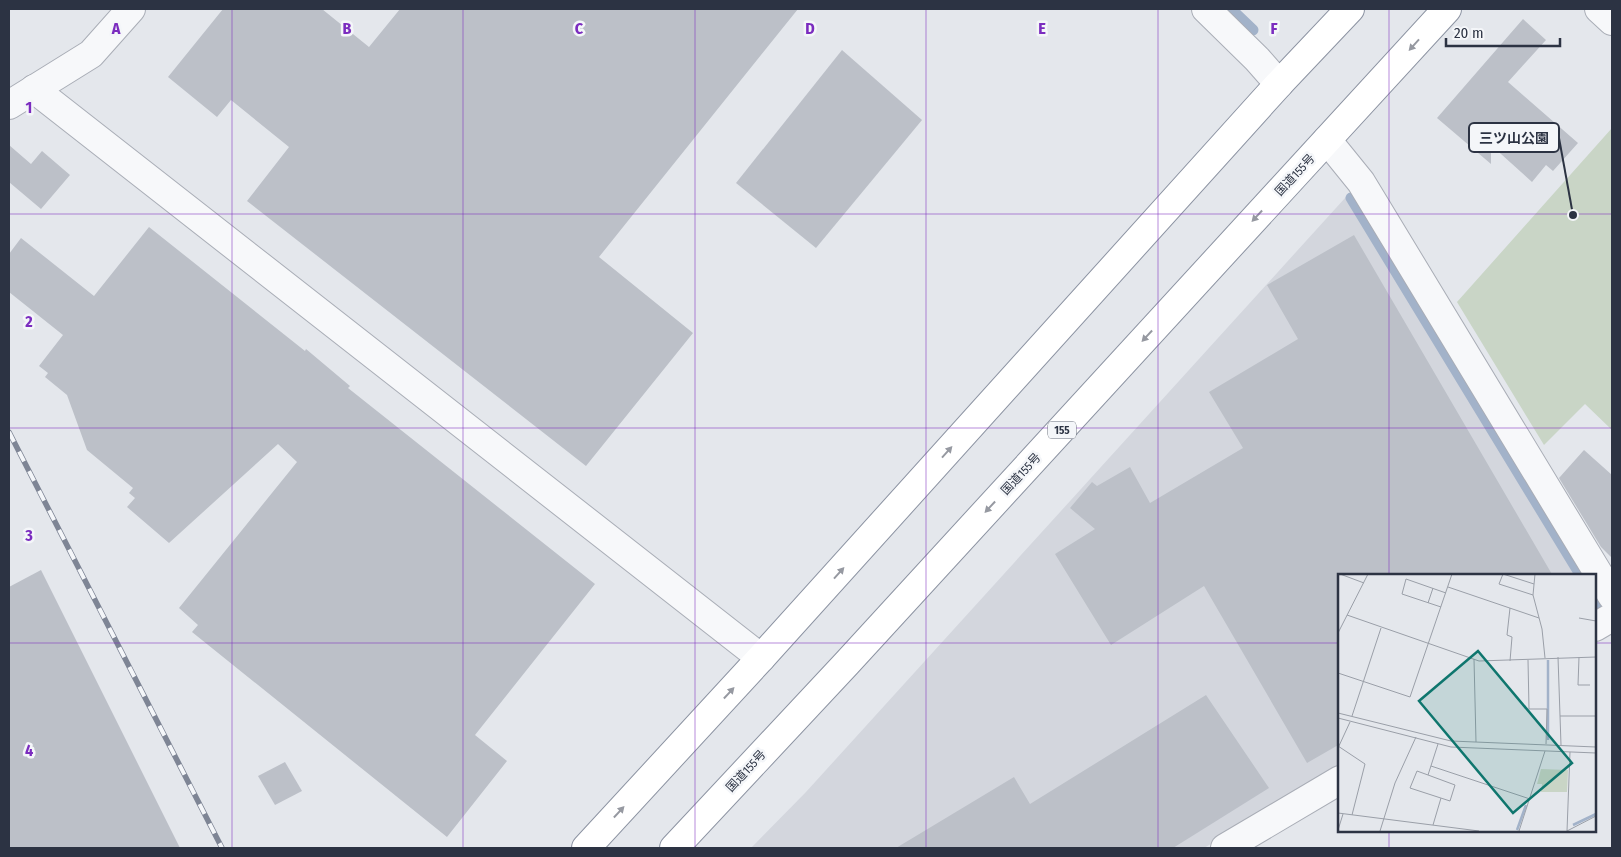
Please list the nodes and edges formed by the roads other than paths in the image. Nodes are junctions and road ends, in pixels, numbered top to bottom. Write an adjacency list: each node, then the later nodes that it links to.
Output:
1 (131, 9): 8 (street)
2 (1206, 9): 7 (street)
3 (1350, 9): 7 (highway)
4 (1447, 9): 10 (highway, 国道155号 / 155, one-way to 10)
5 (1599, 9): 6 (street)
6 (1612, 21)
7 (1279, 84): 14 (highway, one-way to 7)
8 (34, 89): 9 (street); 14 (street)
9 (9, 105)
10 (1327, 140): 11 (street); 17 (highway, 国道155号 / 155, one-way to 17)
11 (1612, 596)
12 (1612, 617): 13 (street)
13 (1596, 626)
14 (761, 658): 16 (highway, one-way to 14)
15 (1338, 781): 18 (street)
16 (586, 848)
17 (674, 848)
18 (1225, 848)

